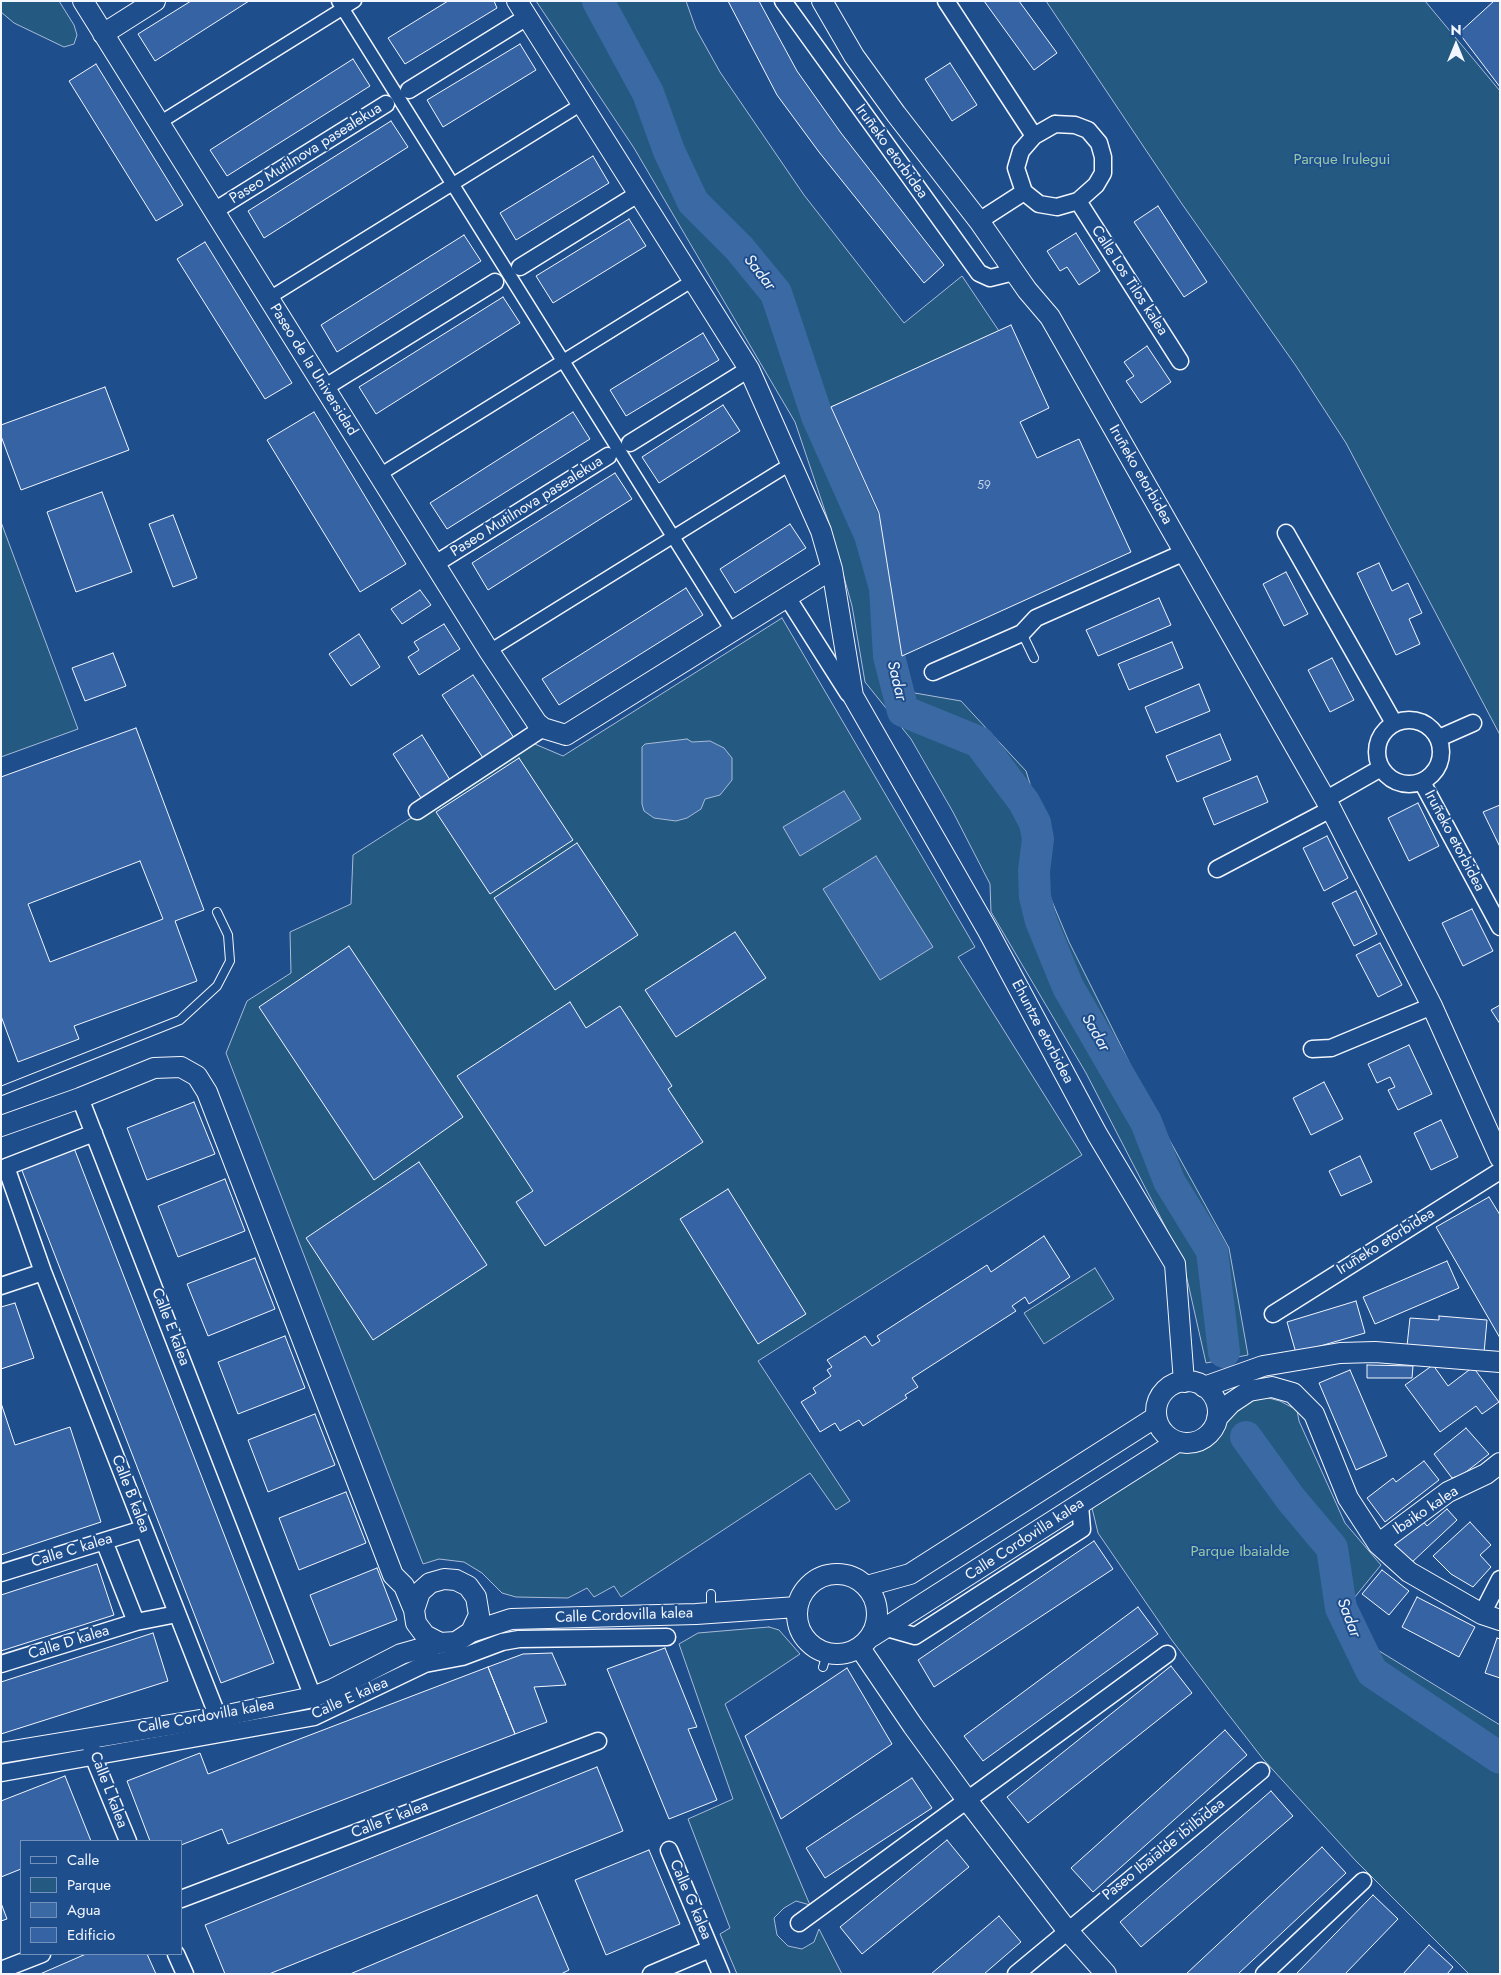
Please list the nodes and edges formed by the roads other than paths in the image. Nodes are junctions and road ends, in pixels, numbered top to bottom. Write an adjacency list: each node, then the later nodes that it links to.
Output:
1 (83, 1): 9 (street, Paseo de la Universidad)
2 (155, 1): 9 (street)
3 (355, 1): 7 (street)
4 (783, 1): 20 (street, Iruñeko etorbidea)
5 (822, 1): 19 (street, Iruñeko etorbidea)
6 (946, 1): 13 (street)
7 (340, 5): 10 (street, Paseo Mutilnova pasealekua); 12 (street)
8 (522, 9): 10 (street, Paseo Mutilnova pasealekua); 11 (street, Paseo Mutilnova pasealekua)
9 (103, 34): 12 (street, Paseo de la Universidad)
10 (398, 97): 14 (street, Paseo Mutilnova pasealekua); 18 (street, Paseo Mutilnova pasealekua)
11 (582, 104): 14 (street); 16 (street, Paseo Mutilnova pasealekua)
12 (159, 123): 18 (street, Paseo de la Universidad)
13 (1034, 136): 15 (street); 17 (street)
14 (452, 184): 21 (street, Paseo Mutilnova pasealekua); 23 (street)
15 (1024, 192): 17 (street); 19 (street)
16 (638, 194): 21 (street); 22 (street, Paseo Mutilnova pasealekua)
17 (1078, 201): 25 (street, Calle Los Tilos kalea)
18 (214, 211): 23 (street, Paseo de la Universidad)
19 (979, 222): 20 (street, Iruñeko etorbidea)
20 (1014, 272): 33 (street, Iruñeko etorbidea)
21 (508, 275): 24 (street, Paseo Mutilnova pasealekua); 27 (street)
22 (692, 280): 24 (street); 26 (street, Paseo Mutilnova pasealekua)
23 (268, 298): 27 (street, Paseo de la Universidad)
24 (563, 361): 28 (street, Paseo Mutilnova pasealekua); 30 (street)
25 (1180, 361)
26 (749, 369): 28 (street, Paseo Mutilnova pasealekua); 29 (street, Paseo Mutilnova pasealekua)
27 (324, 388): 30 (street, Paseo de la Universidad)
28 (619, 450): 32 (street, Paseo Mutilnova pasealekua); 34 (street, Paseo Mutilnova pasealekua)
29 (792, 463): 32 (street); 35 (street, Paseo Mutilnova pasealekua)
30 (379, 475): 34 (street, Paseo de la Universidad)
31 (1286, 533): 44 (street)
32 (673, 537): 37 (street, Paseo Mutilnova pasealekua); 39 (street)
33 (1184, 552): 38 (street); 49 (street, Iruñeko etorbidea)
34 (435, 564): 39 (street, Paseo de la Universidad)
35 (832, 569): 36 (street); 42 (street, Ehuntze etorbidea)
36 (787, 597): 37 (street); 42 (street, Ehuntze etorbidea)
37 (732, 631): 45 (street)
38 (1022, 632): 40 (lane); 41 (street)
39 (489, 651): 45 (street, Paseo de la Universidad)
40 (1034, 658)
41 (933, 672)
42 (853, 696): 66 (street, Ehuntze etorbidea)
43 (1473, 722): 46 (street)
44 (1394, 723): 46 (street); 47 (street)
45 (546, 730): 50 (street)
46 (1439, 738): 48 (street)
47 (1380, 768): 48 (street); 49 (street)
48 (1422, 782): 53 (street, Iruñeko etorbidea)
49 (1328, 804): 51 (street); 54 (street, Iruñeko etorbidea)
50 (417, 811)
51 (1217, 869)
52 (217, 912): 56 (lane)
53 (1500, 927)
54 (1432, 1006): 55 (street); 60 (street, Iruñeko etorbidea)
55 (1312, 1049)
56 (1, 1091)
57 (80, 1098): 58 (street); 59 (street, Calle E kalea); 75 (street)
58 (1, 1126)
59 (94, 1133): 62 (street, Calle B kalea); 94 (street, Calle E kalea)
60 (1500, 1158)
61 (1500, 1171): 64 (street, Iruñeko etorbidea)
62 (43, 1272): 63 (street); 72 (street, Calle B kalea)
63 (1, 1286)
64 (1273, 1314)
65 (1500, 1362): 67 (street)
66 (1184, 1382): 67 (street); 68 (street)
67 (1204, 1386): 69 (street)
68 (1156, 1417): 70 (street); 79 (street)
69 (1217, 1418): 70 (street); 74 (street)
70 (1177, 1442): 89 (street, Calle Cordovilla kalea)
71 (1500, 1463): 74 (street, Ibaiko kalea)
72 (143, 1529): 73 (street, Calle C kalea); 82 (street, Calle B kalea)
73 (104, 1541): 76 (street, Calle C kalea); 86 (street)
74 (1378, 1544): 84 (street)
75 (382, 1546): 78 (street); 83 (street)
76 (1, 1573)
77 (1500, 1578): 84 (street)
78 (430, 1583): 80 (street); 83 (street)
79 (867, 1586): 81 (street); 89 (street)
80 (477, 1603): 85 (street, Calle Cordovilla kalea); 87 (street)
81 (797, 1607): 85 (street, Calle Cordovilla kalea); 89 (street)
82 (177, 1614): 86 (street, Calle D kalea); 95 (street, Calle B kalea)
83 (415, 1616): 90 (street); 91 (street)
84 (1491, 1617)
85 (510, 1619): 87 (street, Calle Cordovilla kalea)
86 (136, 1622): 93 (street, Calle D kalea)
87 (471, 1632): 90 (street)
88 (667, 1637): 97 (street, Calle E kalea)
89 (873, 1638): 101 (street)
90 (440, 1643): 91 (street, Calle Cordovilla kalea)
91 (401, 1654): 94 (street, Calle Cordovilla kalea)
92 (1167, 1654): 101 (street)
93 (1, 1664)
94 (313, 1697): 95 (street, Calle Cordovilla kalea)
95 (218, 1717): 97 (street, Calle Cordovilla kalea)
96 (598, 1741): 105 (street, Calle F kalea)
97 (92, 1747): 98 (street, Calle Cordovilla kalea); 100 (street, Calle E kalea); 102 (street, Calle L kalea)
98 (1, 1753)
99 (1261, 1771): 107 (street, Paseo Ibaialde ibilbidea)
100 (1, 1774)
101 (968, 1800): 106 (street); 107 (street)
102 (128, 1840)
103 (669, 1850): 108 (street, Calle G kalea)
104 (1363, 1881): 117 (street)
105 (182, 1898)
106 (799, 1923)
107 (1067, 1930): 115 (street, Paseo Ibaialde ibilbidea); 116 (street)
108 (710, 1949): 113 (street, Calle G kalea); 114 (street, Calle G kalea)
109 (39, 1955): 111 (street)
110 (176, 1955): 112 (street)
111 (1, 1970)
112 (185, 1974)
113 (652, 1974)
114 (721, 1974)
115 (1016, 1974)
116 (1106, 1974)
117 (1264, 1974)

